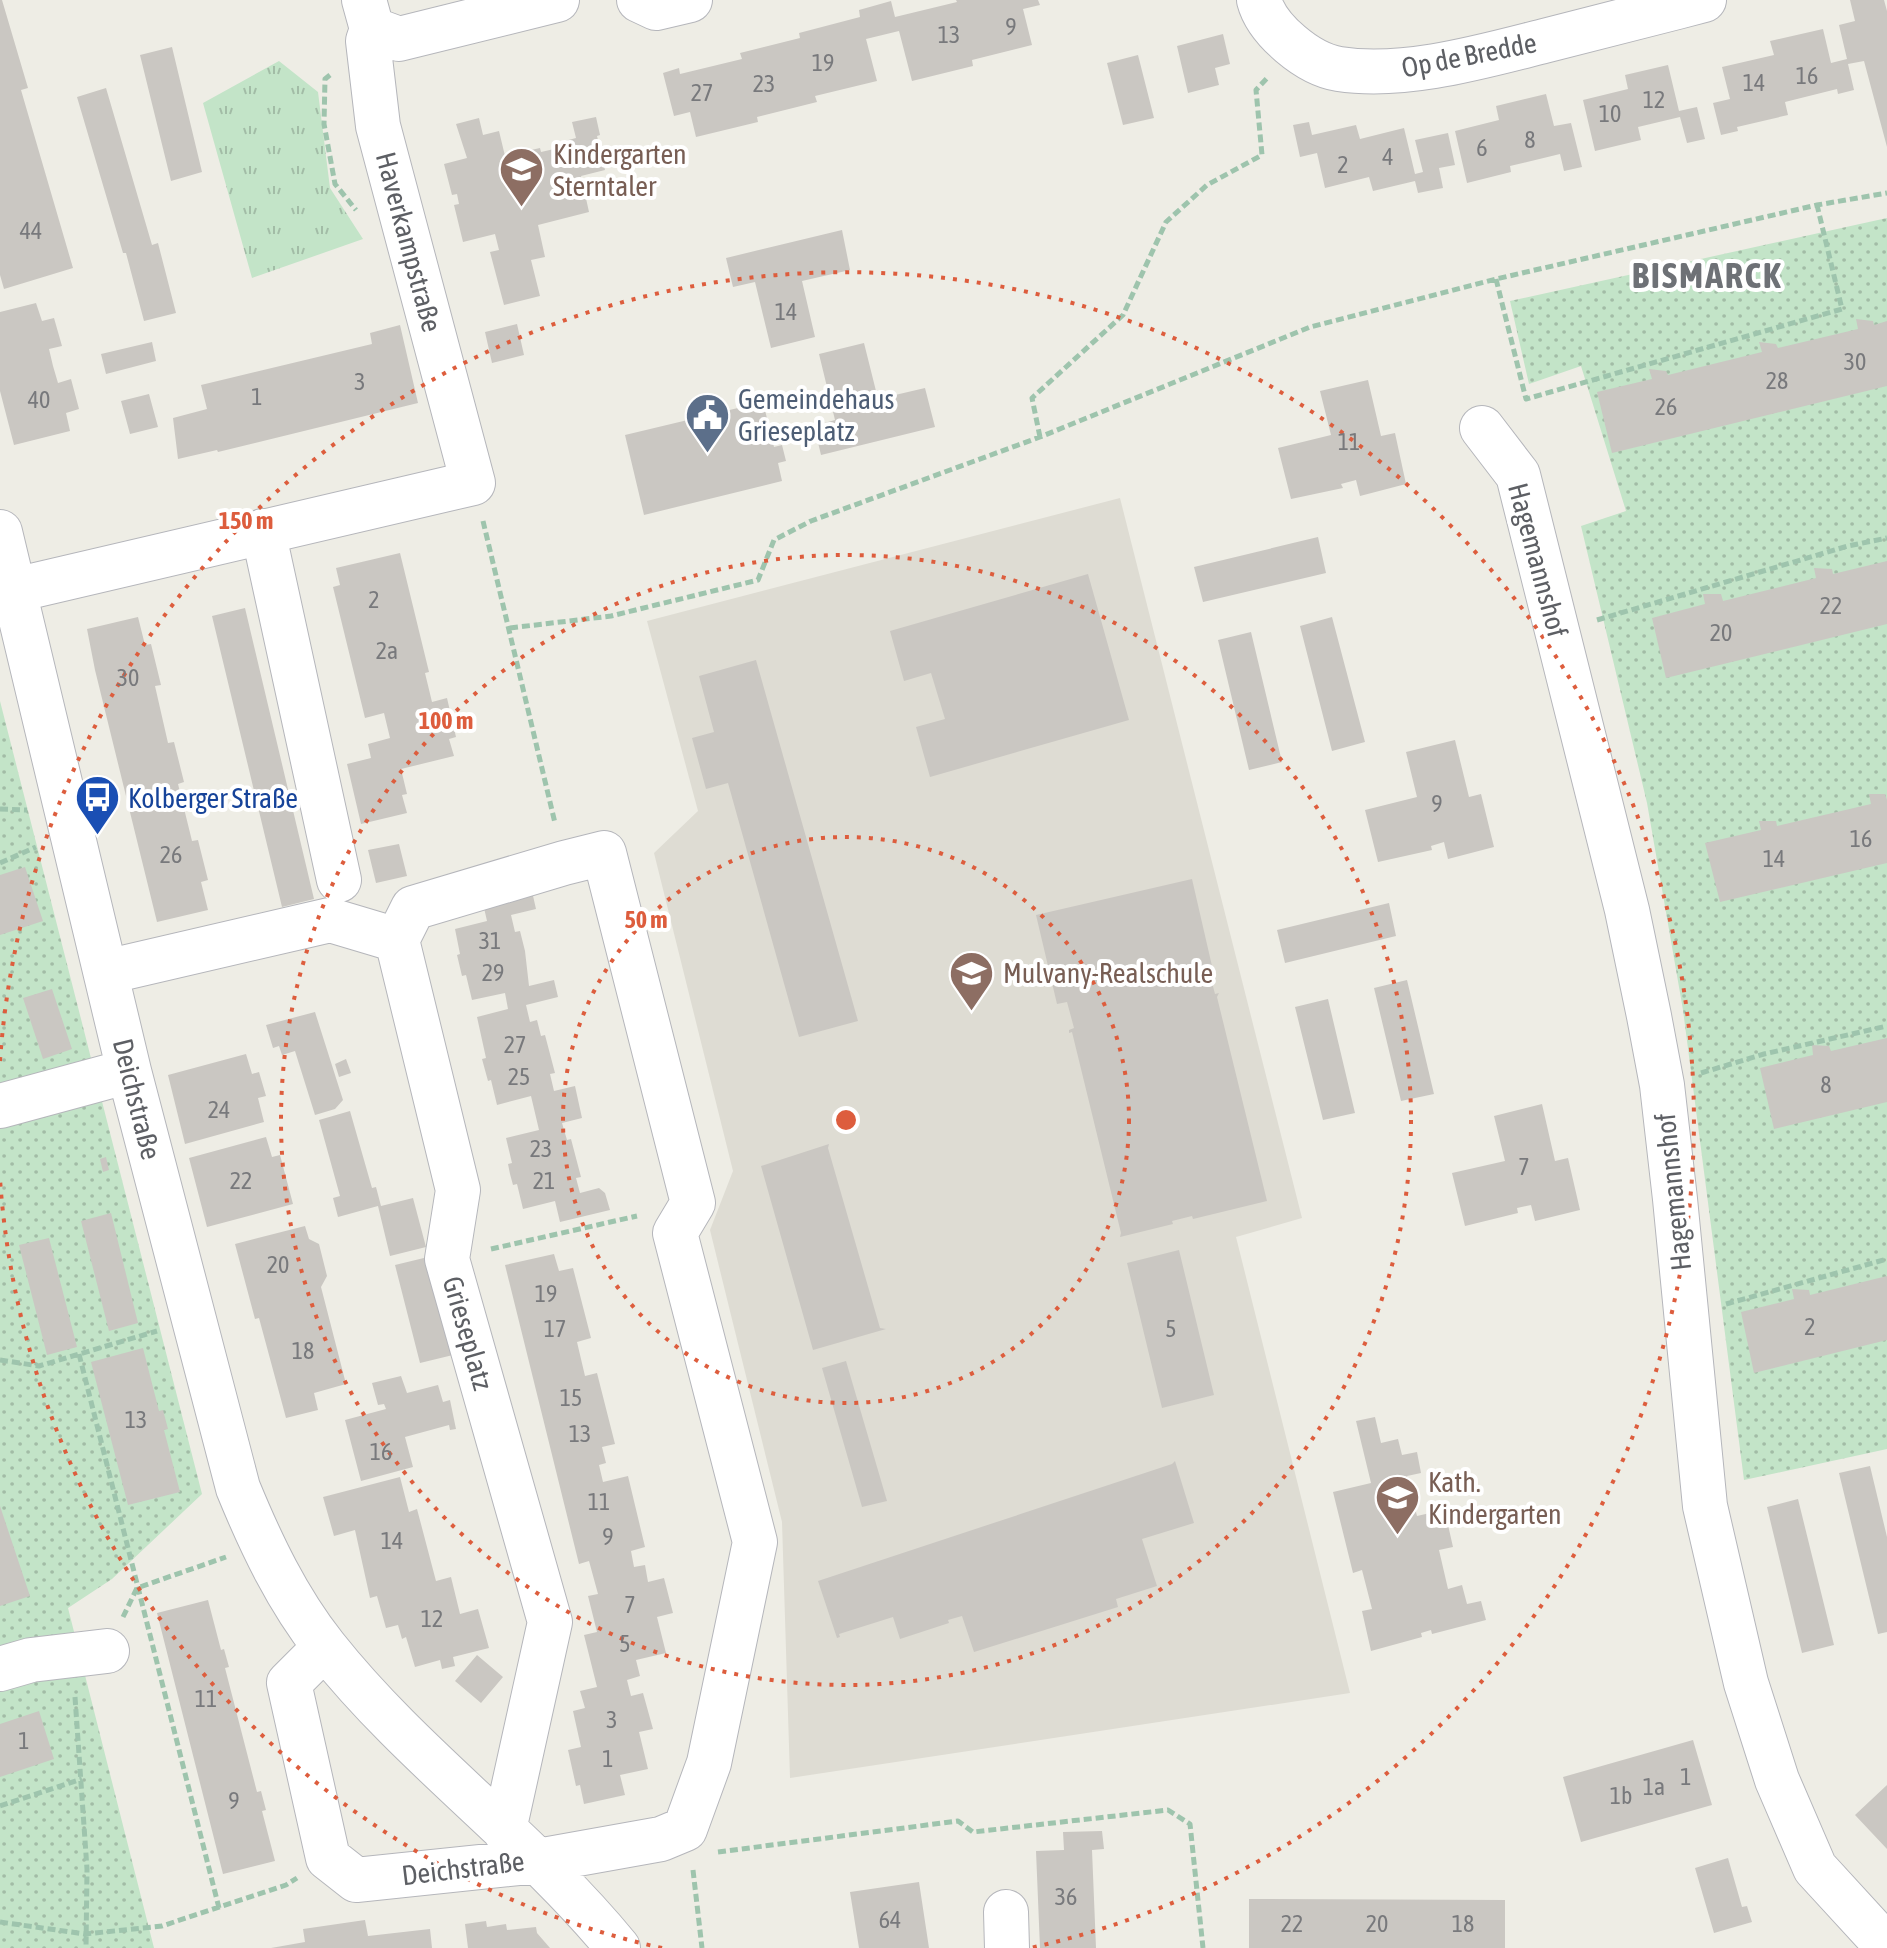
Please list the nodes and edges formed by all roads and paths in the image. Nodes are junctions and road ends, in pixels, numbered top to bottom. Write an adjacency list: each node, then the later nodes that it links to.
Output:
1 (557, 0): 6 (street)
2 (639, 0): 3 (street)
3 (690, 0)
4 (1259, 0): 7 (street, Op de Bredde)
5 (1704, 0): 7 (street, Op de Bredde)
6 (368, 14): 13 (street, Haverkampstraße)
7 (1294, 50): 12 (path)
8 (1887, 193): 9 (path)
9 (1817, 205): 10 (path); 10 (path)
10 (1496, 279): 12 (path)
11 (1482, 428): 19 (street, Hagemannshof)
12 (1040, 437): 18 (path)
13 (473, 483): 14 (street); 18 (path)
14 (263, 531): 17 (street); 21 (street)
15 (0, 532): 17 (street, Deichstraße)
16 (1887, 538): 19 (path)
17 (15, 590): 23 (street, Deichstraße)
18 (510, 628): 20 (path)
19 (1557, 632): 26 (street, Hagemannshof)
20 (564, 863): 22 (street); 28 (street)
21 (339, 880)
22 (397, 940): 23 (street); 29 (street, Grieseplatz)
23 (106, 972): 25 (street, Deichstraße)
24 (1887, 1026): 26 (path)
25 (129, 1071): 27 (street); 32 (street, Deichstraße)
26 (1662, 1085): 31 (street, Hagemannshof)
27 (0, 1106)
28 (693, 1203): 29 (path); 46 (street)
29 (447, 1259): 42 (street, Grieseplatz)
30 (1887, 1259): 31 (path)
31 (1685, 1316): 50 (street, Hagemannshof)
32 (194, 1320): 33 (path); 35 (street, Deichstraße)
33 (79, 1354): 34 (path); 36 (path)
34 (0, 1360)
35 (261, 1545): 36 (path); 37 (street, Deichstraße)
36 (137, 1588): 38 (path); 47 (path)
37 (325, 1647): 42 (street, Deichstraße); 45 (street)
38 (89, 1653): 39 (street); 40 (path)
39 (0, 1669)
40 (82, 1779): 41 (path); 49 (path)
41 (0, 1806)
42 (504, 1830): 46 (street, Deichstraße)
43 (707, 1853): 54 (path)
44 (691, 1855): 53 (path)
45 (328, 1858): 46 (street, Deichstraße); 47 (path)
46 (538, 1861): 52 (street)
47 (219, 1908): 49 (path)
48 (0, 1922): 49 (path)
49 (85, 1934): 51 (path)
50 (1881, 1942)
51 (86, 1948)
52 (618, 1948)
53 (702, 1948)
54 (1203, 1948)

